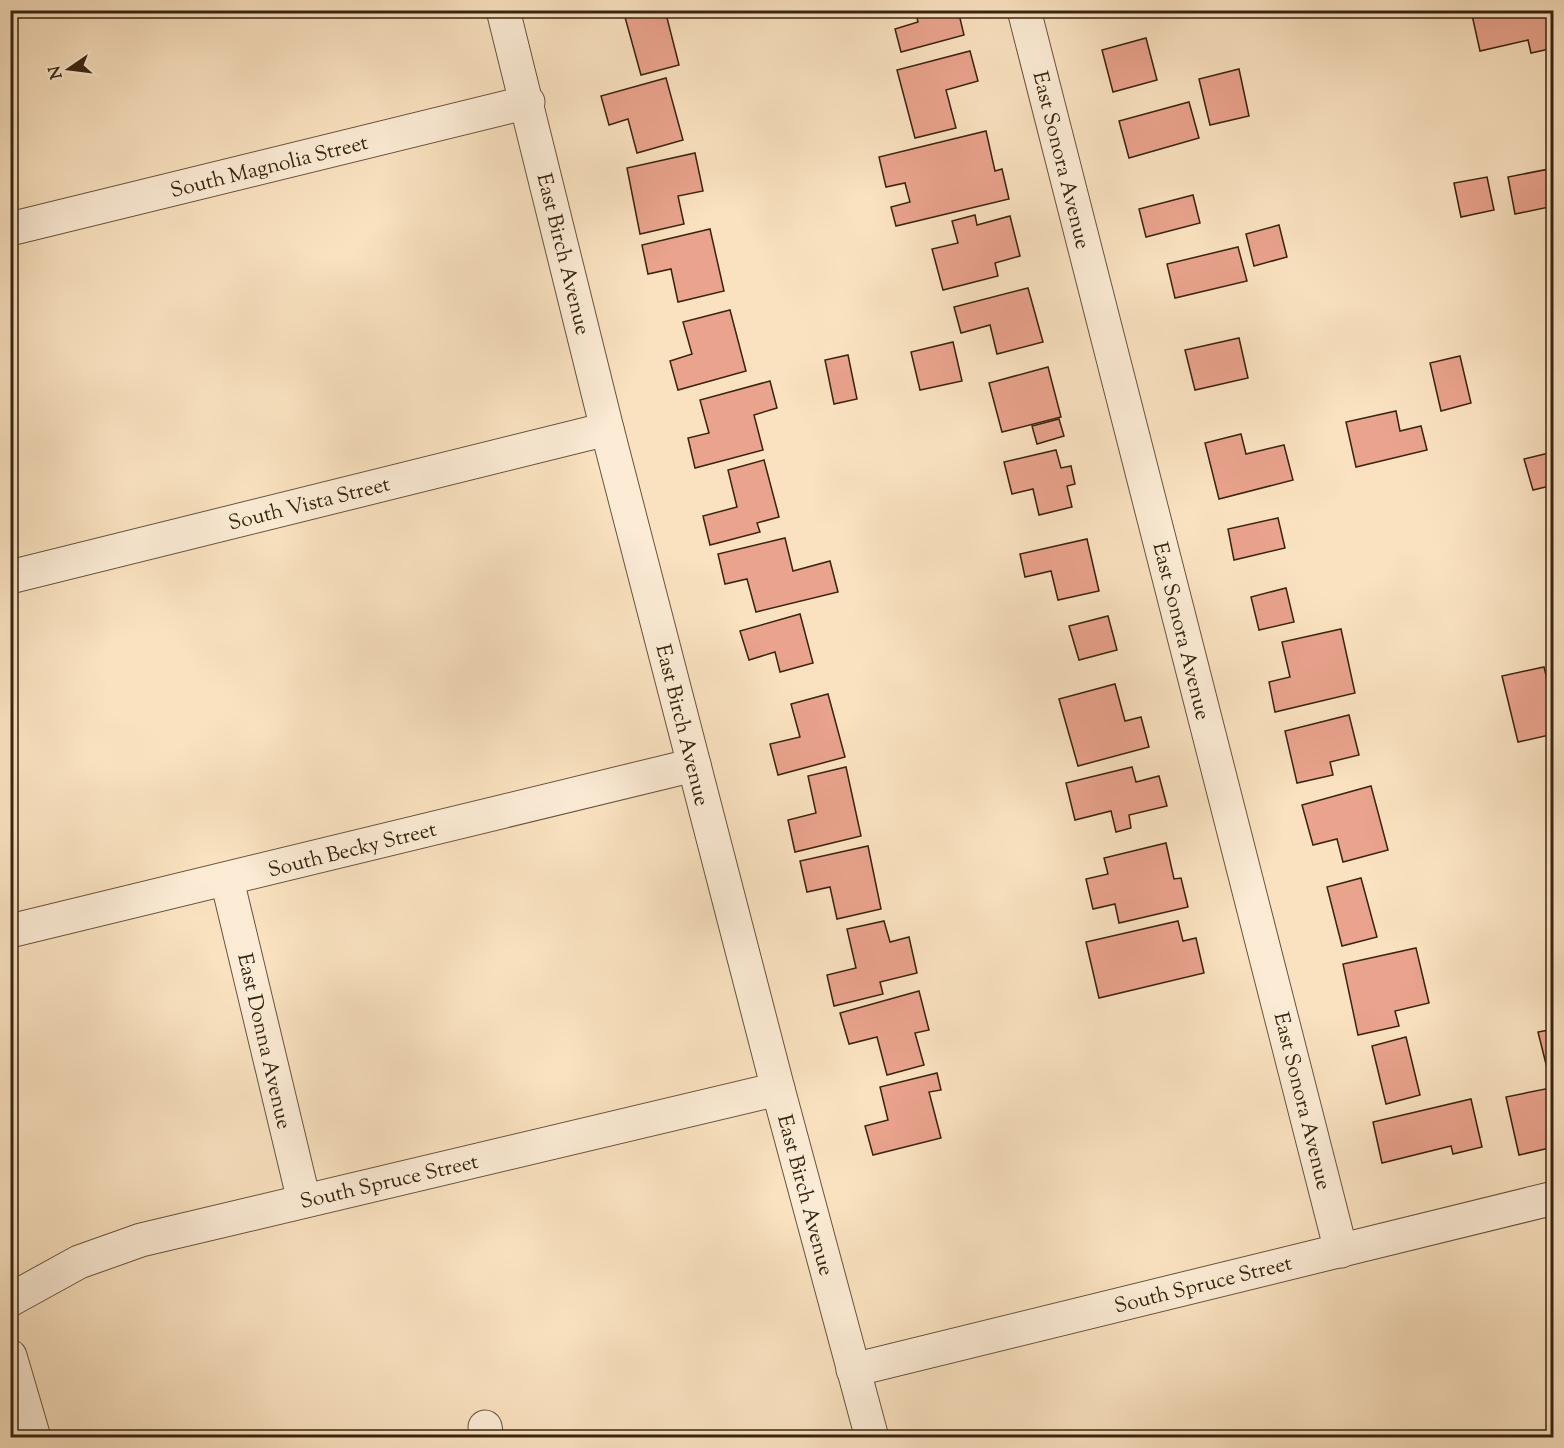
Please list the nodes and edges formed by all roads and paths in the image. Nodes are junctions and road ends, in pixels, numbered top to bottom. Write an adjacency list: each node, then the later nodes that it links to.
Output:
1 (503, 10): 3 (street, East Birch Avenue)
2 (1024, 10): 13 (street, East Sonora Avenue)
3 (528, 102): 4 (street, South Magnolia Street); 5 (street, East Birch Avenue)
4 (10, 229)
5 (607, 429): 6 (street, South Vista Street); 7 (street, East Birch Avenue)
6 (10, 577)
7 (694, 765): 8 (street, South Becky Street); 10 (street, East Birch Avenue)
8 (226, 880): 9 (street, South Becky Street); 12 (street, East Donna Avenue)
9 (10, 931)
10 (778, 1089): 12 (street, South Spruce Street); 16 (street, East Birch Avenue)
11 (1554, 1198): 13 (street, South Spruce Street)
12 (304, 1201): 14 (street, South Spruce Street)
13 (1341, 1251): 16 (street, South Spruce Street)
14 (10, 1300)
15 (10, 1356): 17 (street)
16 (853, 1370): 18 (street, East Birch Avenue)
17 (34, 1437)
18 (872, 1437)

